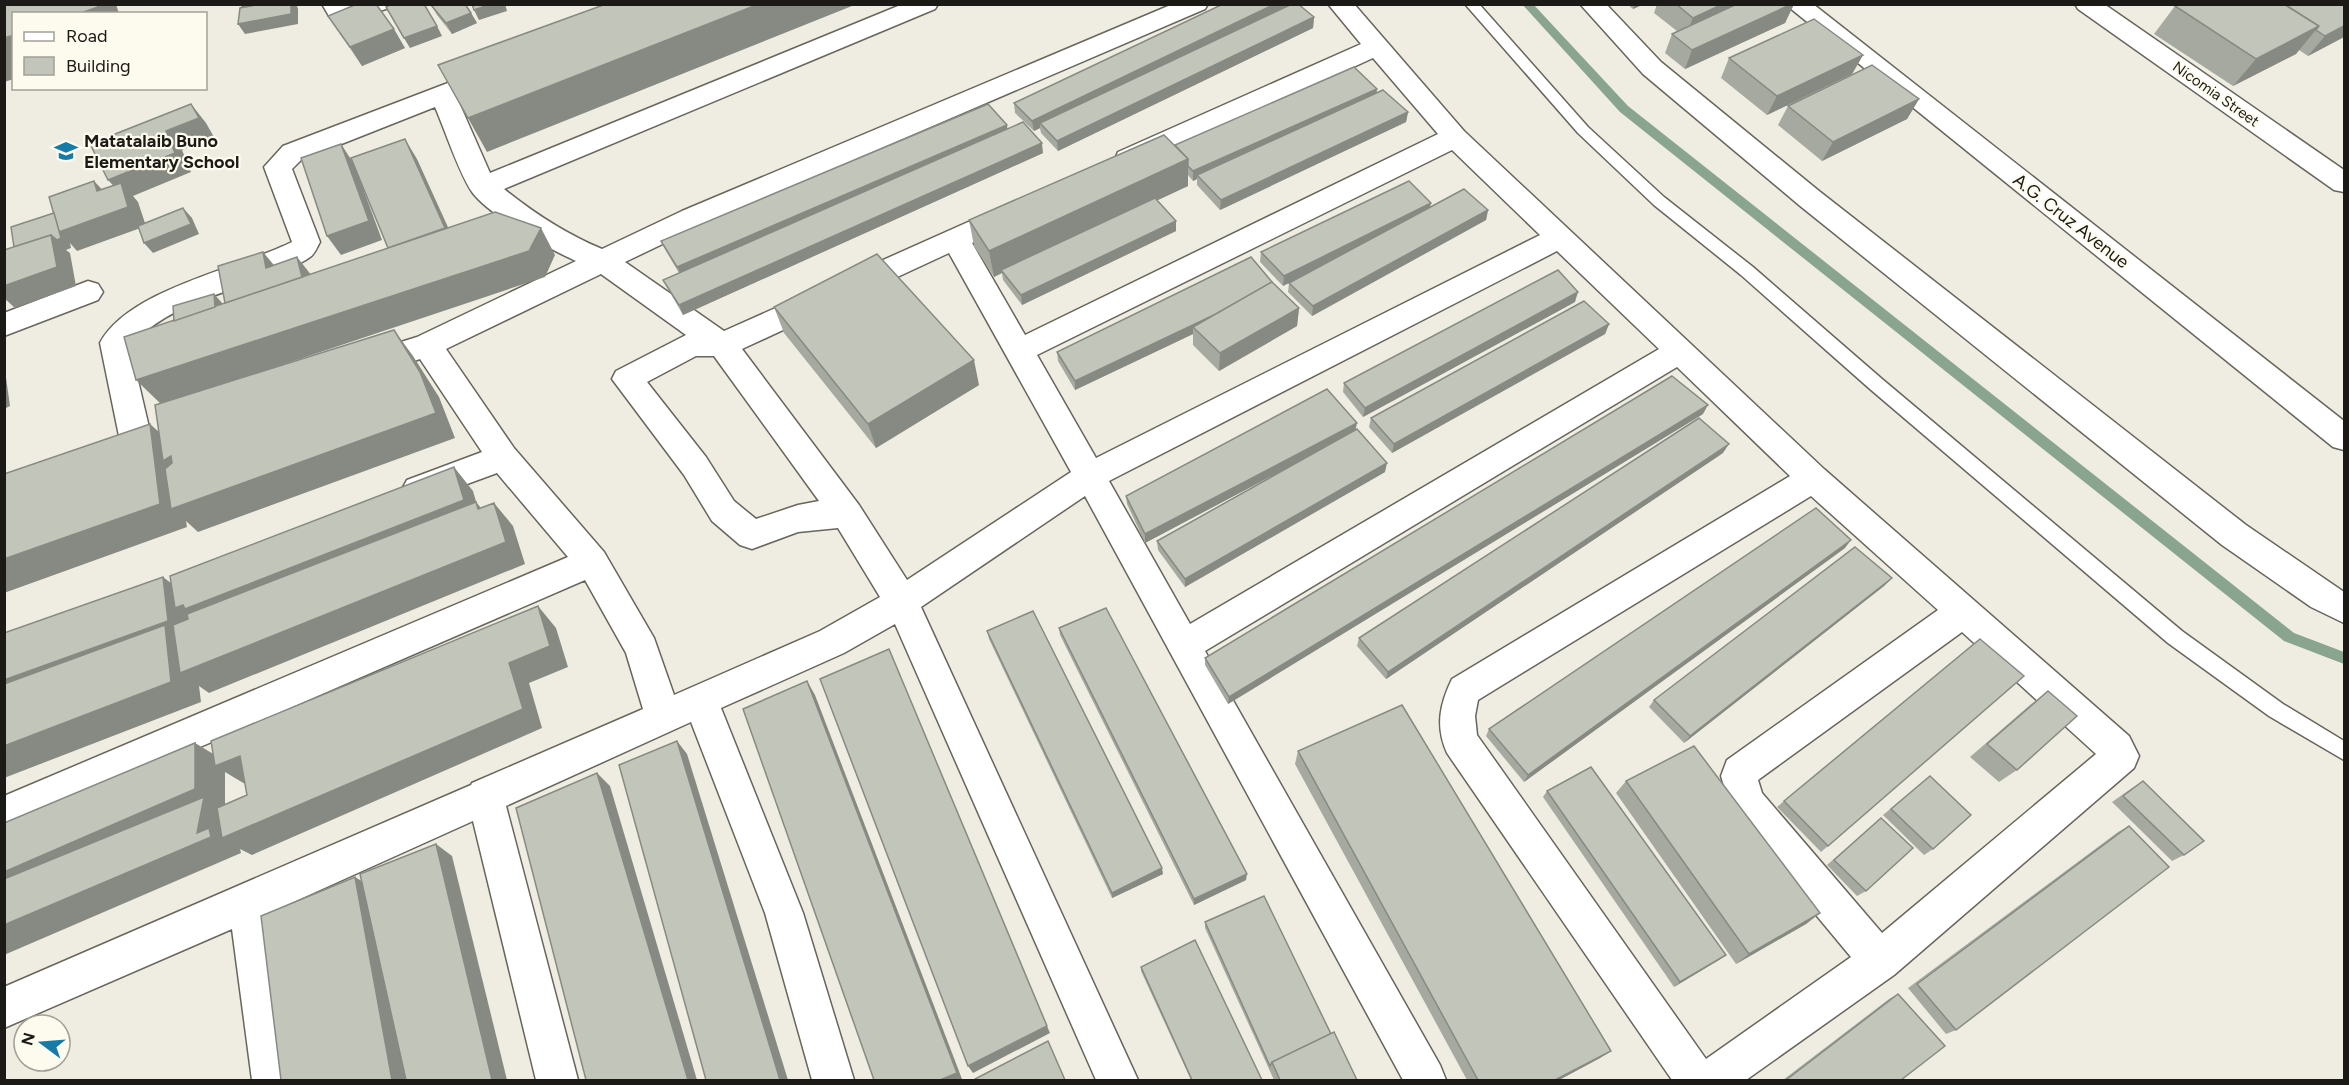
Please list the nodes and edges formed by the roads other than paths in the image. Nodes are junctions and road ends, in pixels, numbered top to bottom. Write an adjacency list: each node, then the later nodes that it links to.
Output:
1 (334, 4): 2 (street)
2 (377, 4)
3 (926, 4): 17 (street)
4 (1196, 4): 21 (street)
5 (1340, 4): 11 (street)
6 (1471, 4): 43 (lane)
7 (1592, 4): 38 (street)
8 (1797, 4): 30 (street, A.G. Cruz Avenue)
9 (2130, 4): 10 (street)
10 (2095, 10): 16 (street, Nicomia Street)
11 (1375, 47): 14 (street); 15 (street)
12 (486, 77): 13 (street)
13 (442, 94): 17 (street); 29 (street)
14 (1455, 137): 19 (street); 26 (street)
15 (1106, 170)
16 (2344, 183)
17 (483, 187): 21 (street)
18 (1041, 199): 20 (street)
19 (1560, 237): 27 (street); 32 (street)
20 (955, 238): 25 (street); 26 (street)
21 (604, 262): 24 (street); 25 (street)
22 (88, 292): 23 (street)
23 (4, 325)
24 (427, 345): 28 (street); 31 (street)
25 (722, 345): 35 (street); 35 (street)
26 (1019, 351): 32 (street)
27 (1680, 351): 33 (street); 40 (street)
28 (337, 374)
29 (135, 436)
30 (2344, 438)
31 (504, 457): 34 (street); 36 (street)
32 (1090, 476): 37 (street); 40 (street)
33 (1813, 478): 39 (street); 54 (street)
34 (393, 499)
35 (847, 515): 37 (street)
36 (592, 562): 42 (street); 45 (street)
37 (902, 602): 41 (street); 52 (street)
38 (2344, 608)
39 (1964, 611): 47 (street); 47 (street)
40 (1183, 646): 53 (street)
41 (699, 701): 42 (street); 51 (street)
42 (663, 717): 44 (street)
43 (2344, 751)
44 (485, 795): 46 (street); 50 (street)
45 (4, 814)
46 (248, 903): 48 (street); 49 (street)
47 (1880, 961): 55 (street)
48 (4, 1008)
49 (273, 1080)
50 (557, 1080)
51 (833, 1080)
52 (1117, 1080)
53 (1425, 1080)
54 (1696, 1080)
55 (1711, 1080)

